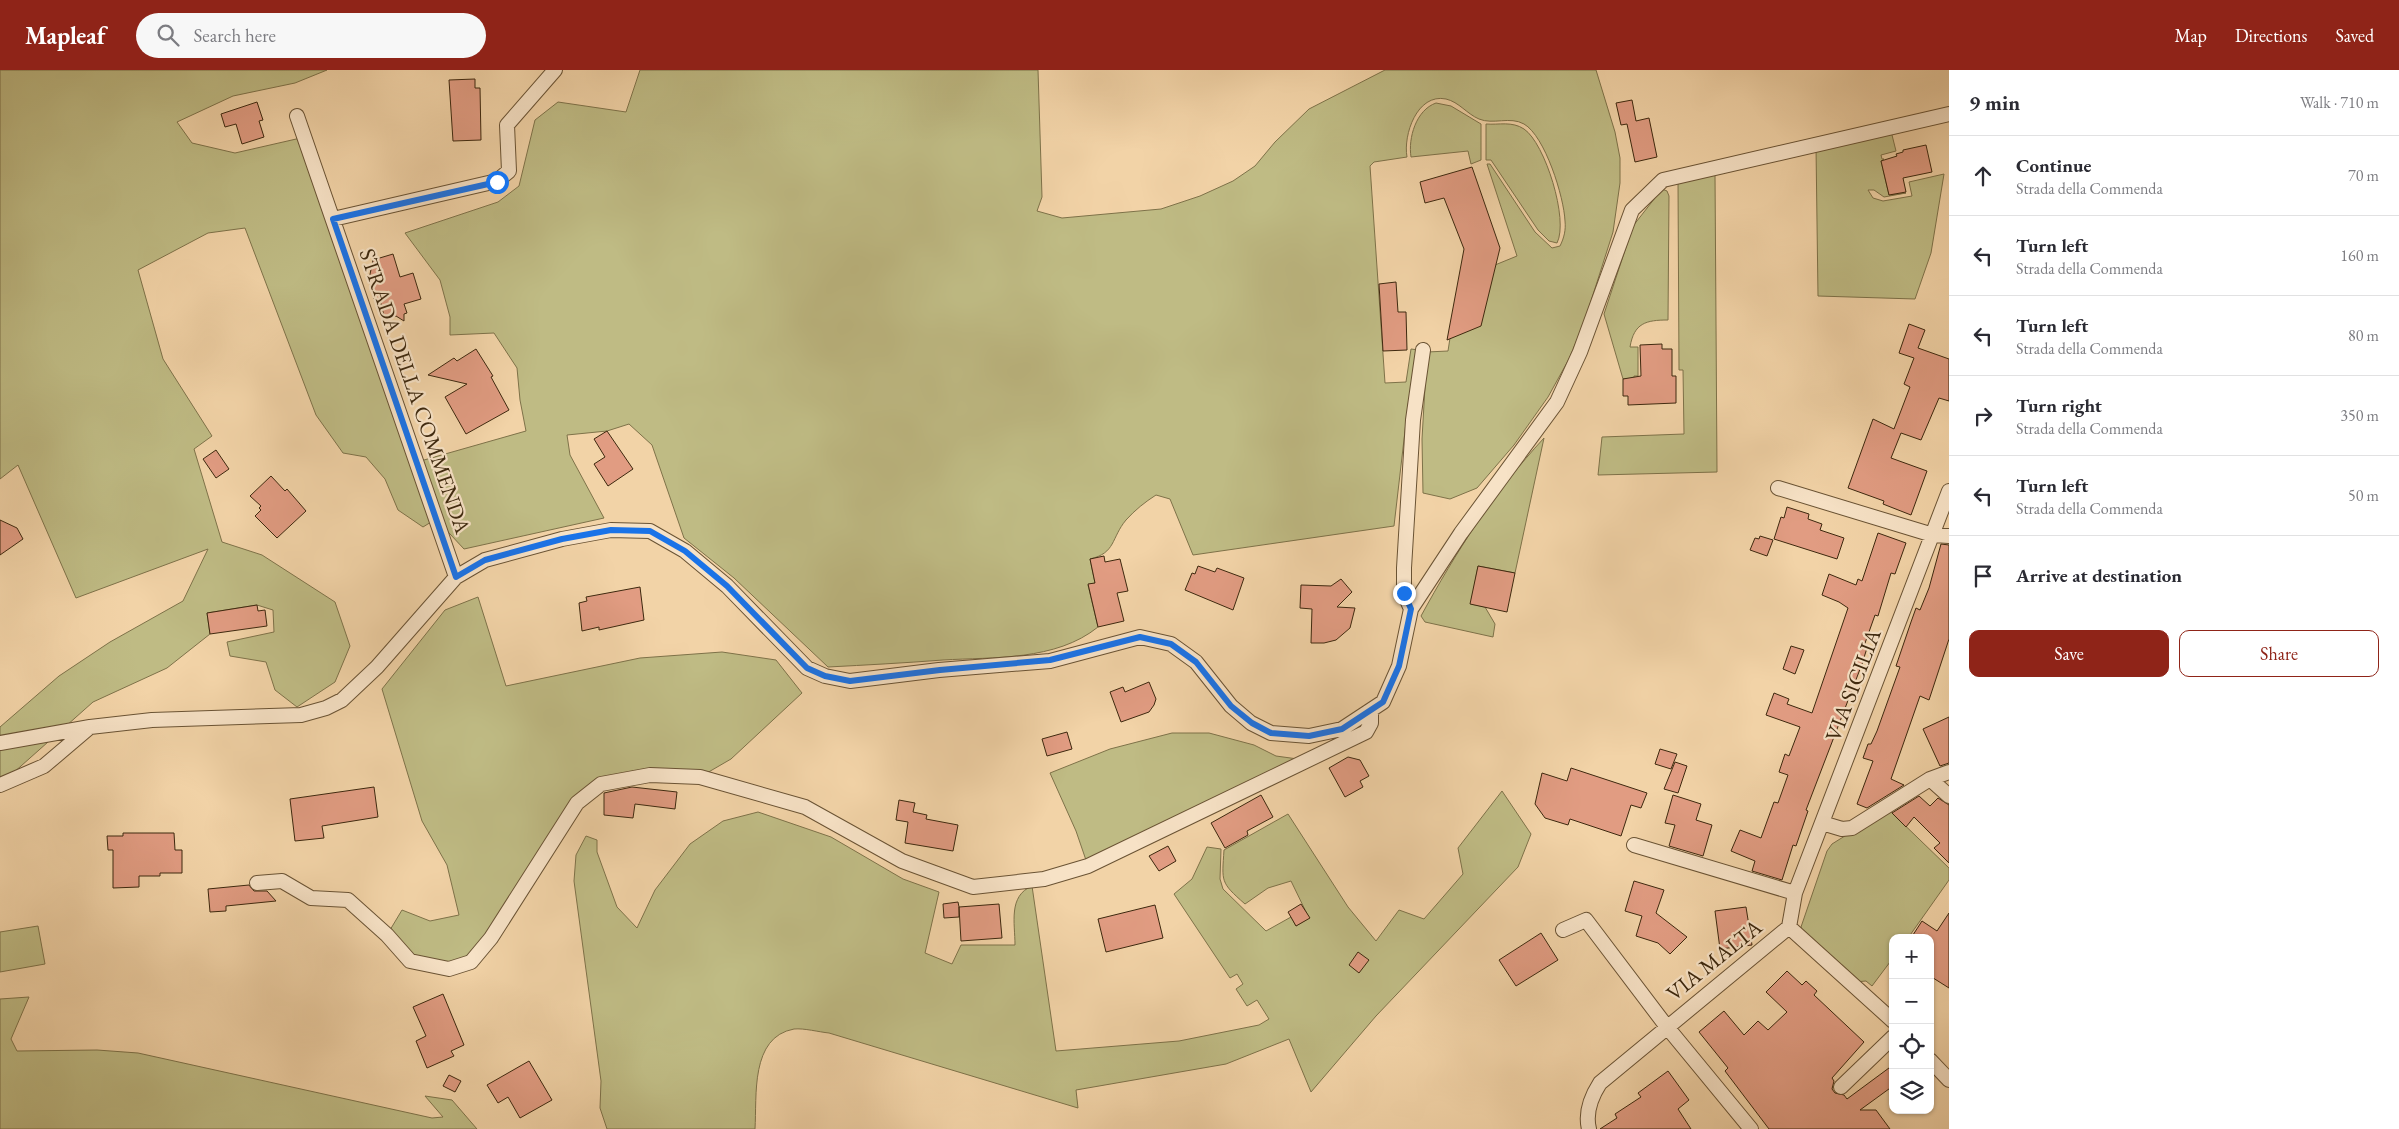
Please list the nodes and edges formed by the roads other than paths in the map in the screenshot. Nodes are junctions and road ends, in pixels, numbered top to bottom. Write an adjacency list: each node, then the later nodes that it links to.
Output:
1 (556, 70): 4 (street)
2 (1949, 114): 11 (street, STRADA DELLA COMMENDA)
3 (297, 116): 4 (street, STRADA DELLA COMMENDA)
4 (333, 219): 10 (street, STRADA DELLA COMMENDA)
5 (1423, 350): 11 (street, STRADA DELLA COMMENDA)
6 (1778, 488): 8 (street)
7 (1949, 491): 8 (street, VIA SICILIA)
8 (1933, 535): 9 (street); 19 (street, VIA SICILIA)
9 (1949, 536)
10 (456, 577): 12 (street, STRADA DELLA COMMENDA); 13 (street, STRADA DELLA COMMENDA)
11 (1411, 609): 12 (street, STRADA DELLA COMMENDA)
12 (1371, 712): 21 (street)
13 (90, 727): 14 (street, STRADA DELLA COMMENDA); 17 (street)
14 (0, 743)
15 (1949, 772): 16 (street)
16 (1930, 779): 18 (street); 19 (street)
17 (0, 786)
18 (1949, 796)
19 (1822, 823): 22 (street, VIA SICILIA)
20 (1634, 845): 22 (street)
21 (257, 883)
22 (1795, 894): 23 (street, VIA SICILIA)
23 (1789, 927): 25 (street); 26 (street, VIA MALTA)
24 (1563, 930): 26 (street, VIA MALTA)
25 (1889, 1016)
26 (1666, 1027): 31 (street, VIA MALTA); 32 (street)
27 (1889, 1041): 30 (street)
28 (1934, 1064): 29 (street)
29 (1949, 1080)
30 (1841, 1087)
31 (1589, 1129)
32 (1751, 1129)

